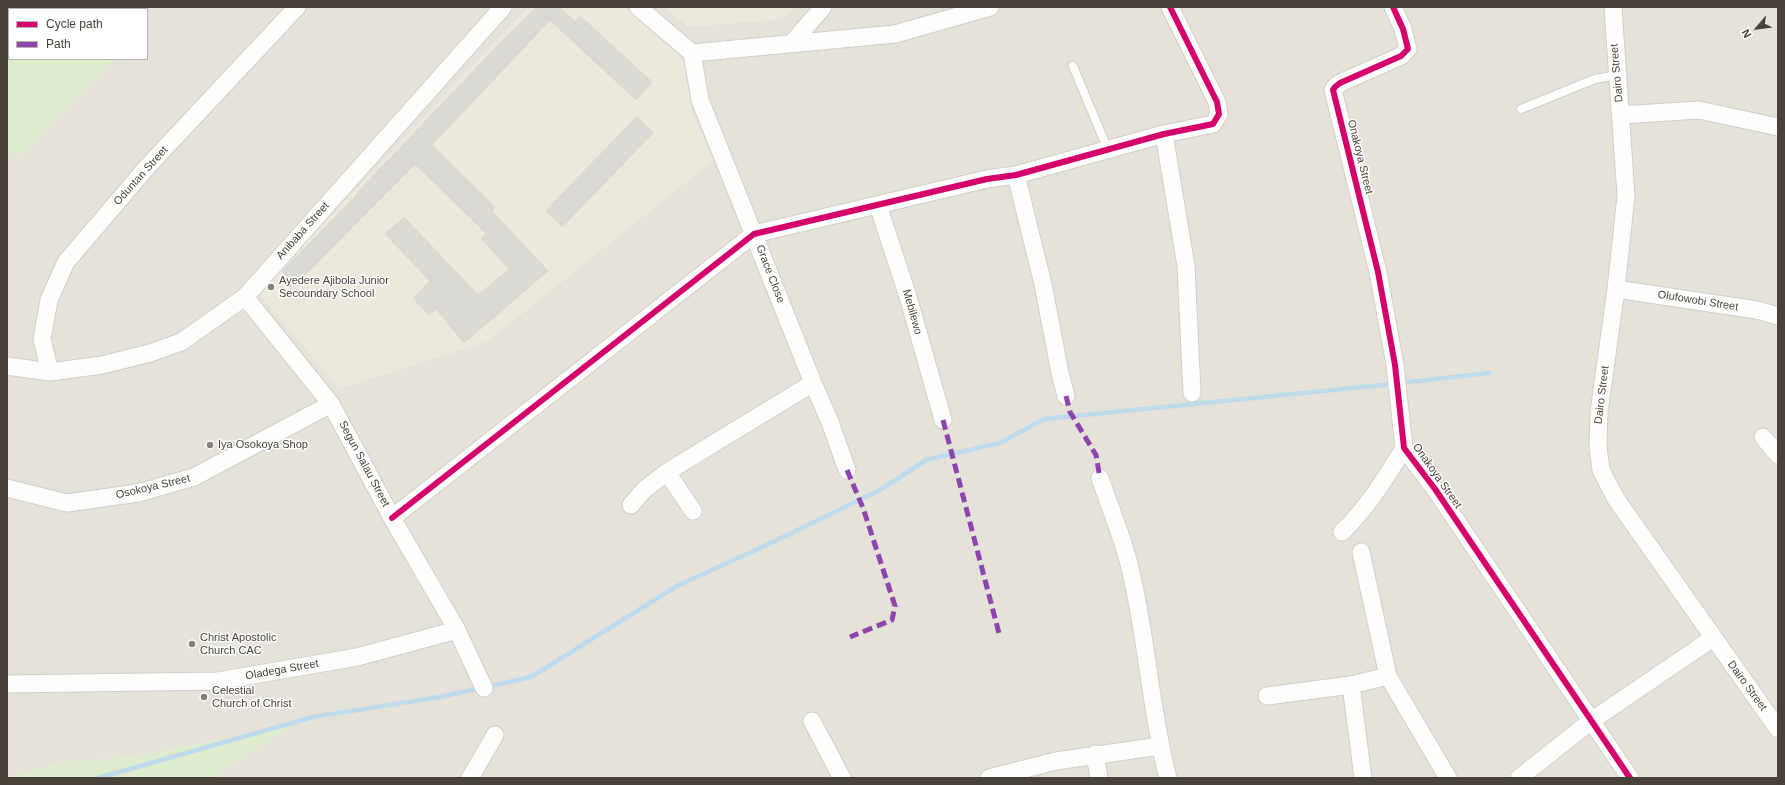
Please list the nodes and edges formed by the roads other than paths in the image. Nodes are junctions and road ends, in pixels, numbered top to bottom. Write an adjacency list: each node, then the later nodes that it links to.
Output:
1 (297, 7): 25 (street, Oduntan Street)
2 (502, 7): 22 (street, Anibaba Street)
3 (638, 7): 10 (street)
4 (823, 7): 9 (street)
5 (990, 7): 9 (street)
6 (1170, 7): 16 (street)
7 (1393, 7): 32 (street, Onakoya Street)
8 (1613, 7): 12 (street, Dairo Street)
9 (792, 43): 10 (street)
10 (692, 53): 20 (street, Grace Close)
11 (1072, 66): 17 (lane)
12 (1617, 75): 13 (lane); 14 (street, Dairo Street)
13 (1521, 109)
14 (1621, 115): 15 (street); 21 (street, Dairo Street)
15 (1778, 127)
16 (1164, 134): 17 (street); 27 (street)
17 (1108, 150): 18 (street)
18 (1016, 175): 19 (street); 28 (street)
19 (878, 205): 20 (street); 30 (street, Mebilewo)
20 (754, 234): 26 (street, Grace Close); 40 (street)
21 (1616, 289): 23 (street, Olufowobi Street); 44 (street, Dairo Street)
22 (244, 297): 25 (street, Anibaba Street); 29 (street, Segun Salau Street)
23 (1778, 316)
24 (7, 366): 25 (street, Anibaba Street)
25 (50, 372)
26 (813, 383): 34 (street, Grace Close); 35 (street)
27 (1192, 393)
28 (1066, 396)
29 (331, 404): 37 (street, Osokoya Street); 40 (street, Segun Salau Street)
30 (943, 420)
31 (1763, 437): 33 (street)
32 (1404, 448): 41 (street); 51 (street, Onakoya Street)
33 (1778, 456)
34 (847, 470)
35 (667, 472): 38 (street); 39 (street)
36 (1100, 478): 54 (street)
37 (7, 488)
38 (631, 505)
39 (693, 511)
40 (392, 518): 43 (street, Segun Salau Street)
41 (1342, 532)
42 (1361, 552): 45 (street)
43 (457, 630): 46 (street, Oladega Street); 48 (street, Segun Salau Street)
44 (1713, 638): 51 (street); 52 (street, Dairo Street)
45 (1388, 676): 47 (street); 62 (street)
46 (7, 684)
47 (1350, 686): 49 (street); 61 (street)
48 (484, 688)
49 (1267, 696)
50 (812, 721): 57 (street)
51 (1591, 721): 63 (street); 64 (street, Onakoya Street)
52 (1778, 730)
53 (495, 735): 56 (street)
54 (1160, 746): 55 (street); 60 (street)
55 (1095, 754): 58 (street); 59 (street)
56 (470, 778)
57 (842, 778)
58 (989, 778)
59 (1099, 778)
60 (1168, 778)
61 (1363, 778)
62 (1448, 778)
63 (1518, 778)
64 (1630, 778)

